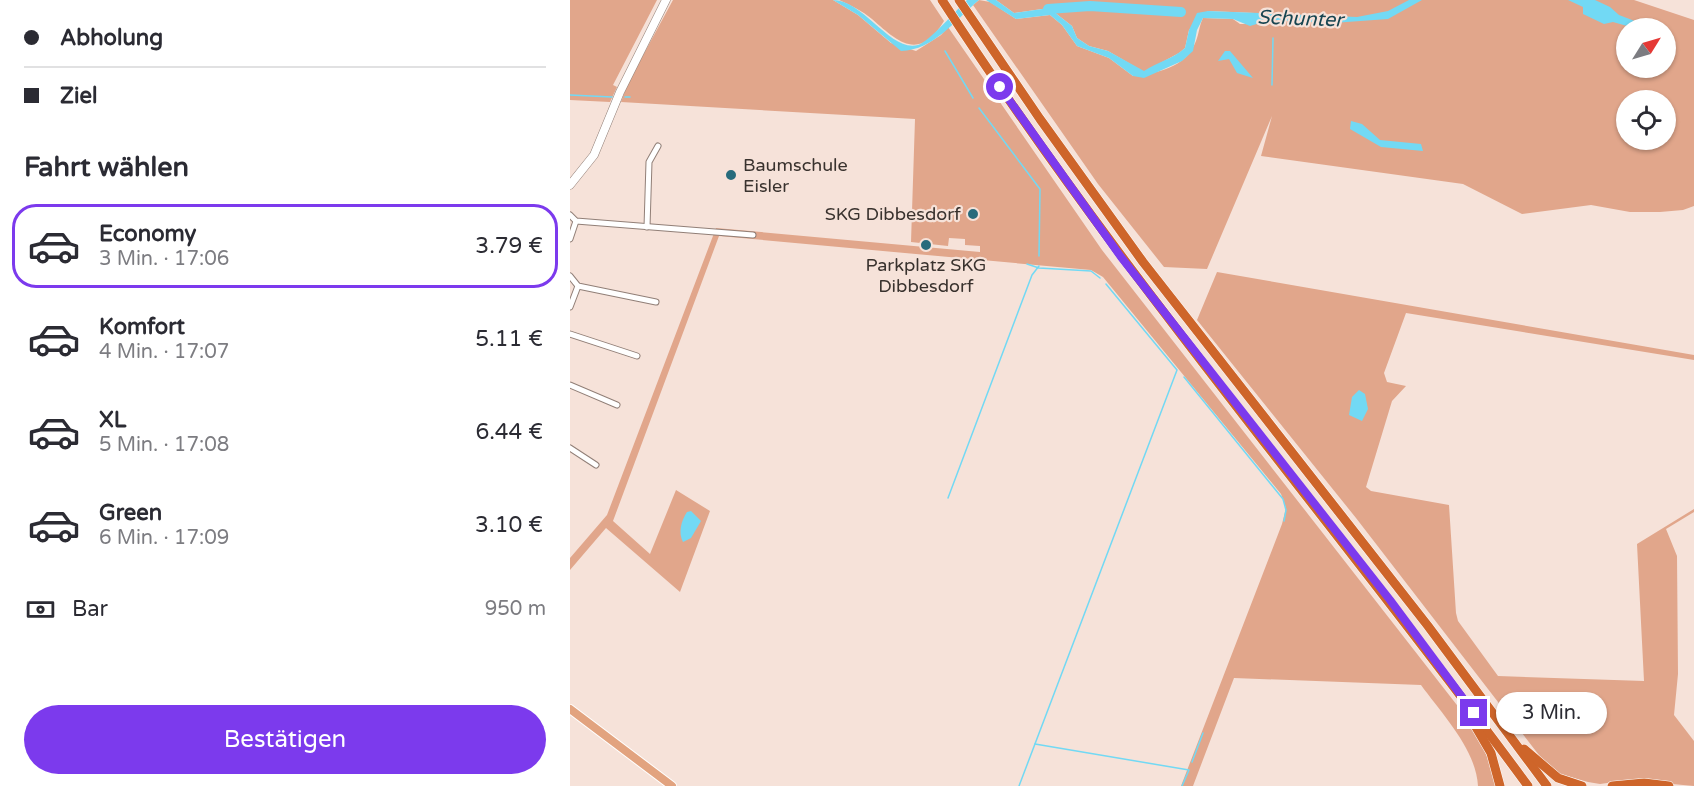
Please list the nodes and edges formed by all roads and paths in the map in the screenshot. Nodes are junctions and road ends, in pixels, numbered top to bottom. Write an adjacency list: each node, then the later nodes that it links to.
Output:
1 (942, 0): 21 (highway)
2 (959, 0): 23 (highway)
3 (665, 2): 5 (street)
4 (658, 146): 8 (street)
5 (570, 185)
6 (570, 215): 7 (street)
7 (576, 221): 8 (street); 10 (street)
8 (647, 227): 9 (street)
9 (753, 235)
10 (570, 238)
11 (570, 276): 12 (street)
12 (578, 286): 13 (street); 14 (street)
13 (656, 302)
14 (570, 307)
15 (570, 334): 16 (street)
16 (637, 356)
17 (570, 385): 18 (street)
18 (617, 405)
19 (570, 448): 20 (street)
20 (596, 465)
21 (1461, 694): 26 (highway); 27 (highway)
22 (570, 709): 25 (main road)
23 (1514, 742): 28 (highway); 29 (highway)
24 (1658, 783): 30 (highway); 31 (highway); 32 (highway)
25 (672, 786)
26 (1500, 786)
27 (1528, 786)
28 (1547, 786)
29 (1582, 786)
30 (1611, 786)
31 (1637, 786)
32 (1669, 786)

